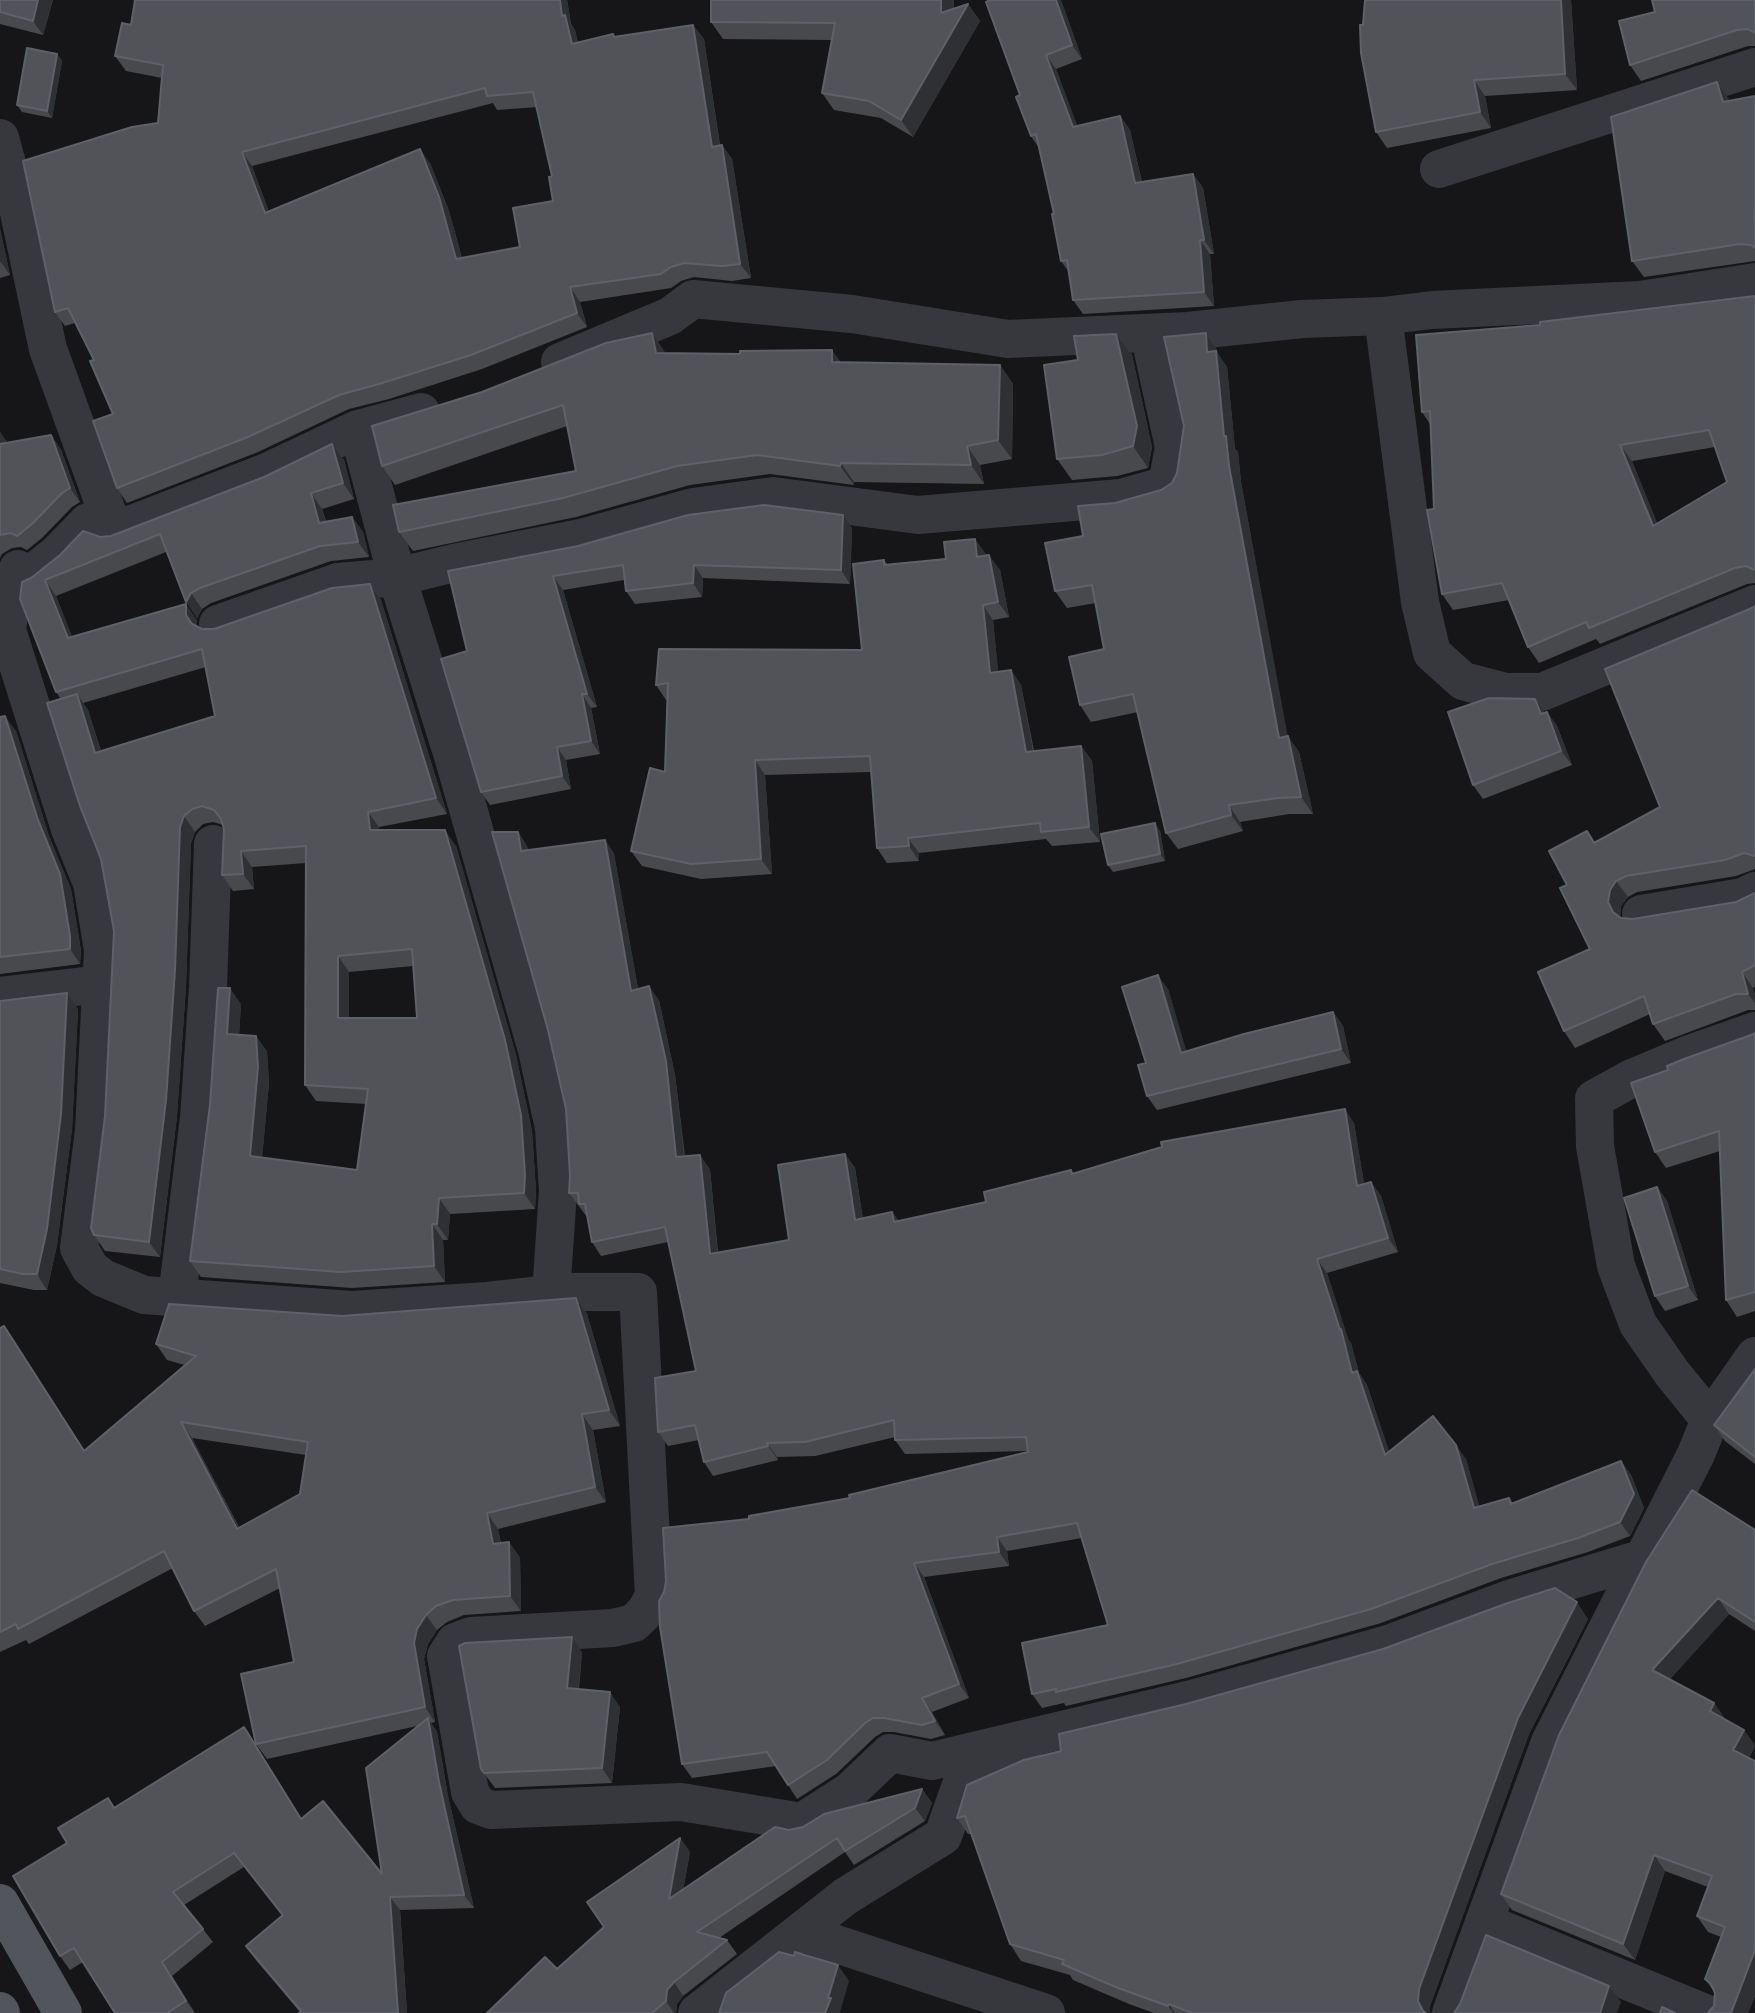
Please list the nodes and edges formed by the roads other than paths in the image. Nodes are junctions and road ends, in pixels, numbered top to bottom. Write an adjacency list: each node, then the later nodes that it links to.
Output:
1 (1755, 67): 3 (street)
2 (0, 138): 10 (street)
3 (1439, 169)
4 (1755, 282): 5 (street)
5 (1383, 316): 6 (street); 12 (street)
6 (1149, 333): 7 (street); 11 (street)
7 (524, 376)
8 (453, 401): 9 (street)
9 (358, 429): 10 (street); 11 (street)
10 (114, 531): 14 (street)
11 (397, 578): 13 (street); 21 (street)
12 (1755, 604)
13 (218, 624)
14 (3, 632): 18 (street)
15 (213, 844): 22 (street)
16 (1755, 891): 17 (street)
17 (1641, 914)
18 (101, 984): 19 (street); 22 (street)
19 (0, 996)
20 (1755, 1031): 24 (street)
21 (551, 1294): 22 (street); 26 (street)
22 (177, 1297)
23 (1755, 1356): 24 (street)
24 (1710, 1420): 25 (street)
25 (1644, 1558): 26 (street); 28 (street)
26 (1109, 1720): 29 (street)
27 (0, 1903): 30 (main road)
28 (1484, 1922): 33 (street); 34 (street)
29 (800, 1932): 31 (street); 32 (street)
30 (63, 2013)
31 (697, 2013)
32 (1046, 2013)
33 (1451, 2013)
34 (1705, 2013)

